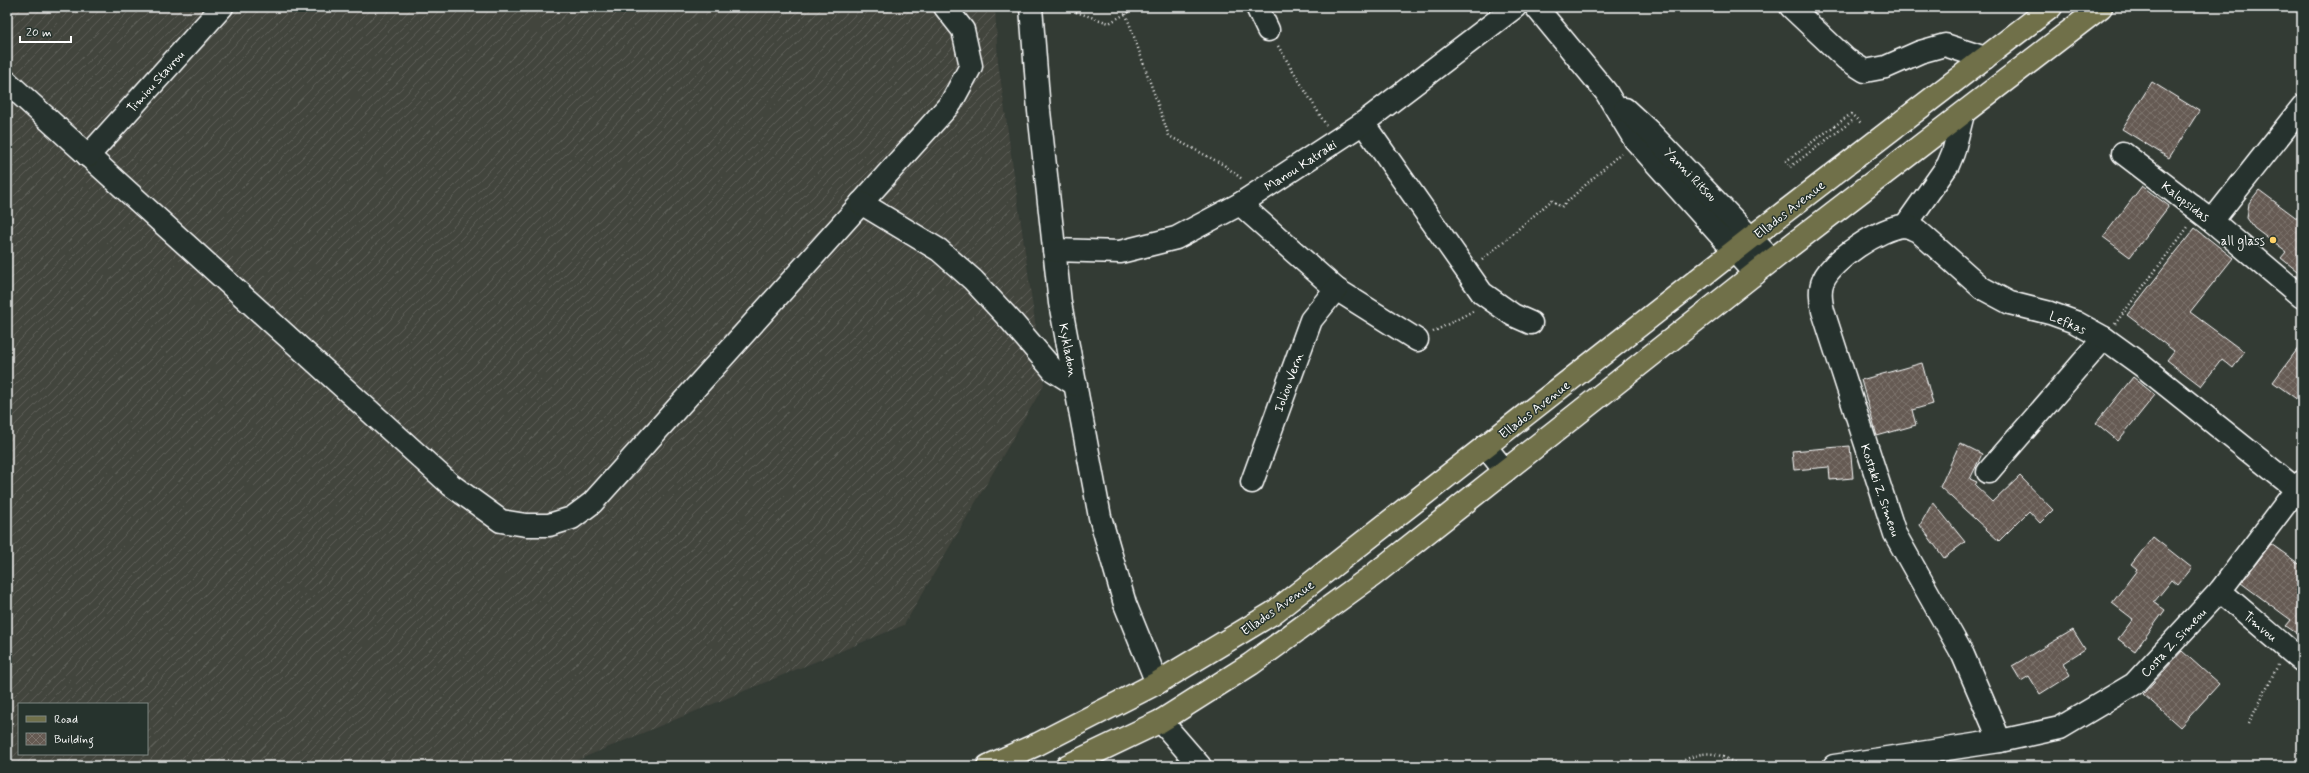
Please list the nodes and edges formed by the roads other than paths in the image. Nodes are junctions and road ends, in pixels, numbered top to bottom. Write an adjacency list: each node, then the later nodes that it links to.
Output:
1 (222, 7): 18 (street, Timiou Stavrou)
2 (945, 7): 19 (street)
3 (1031, 7): 24 (street, Kykladon)
4 (1257, 7): 10 (street)
5 (1515, 7): 16 (street, Manou Katraki)
6 (1536, 7): 13 (street, Yanni Ritsou)
7 (1791, 7): 11 (street)
8 (2051, 7): 11 (main road, Ellados Avenue)
9 (2101, 7): 15 (main road)
10 (1268, 30)
11 (1985, 58): 23 (main road, Ellados Avenue)
12 (7, 82): 18 (street)
13 (1606, 92): 23 (street, Yanni Ritsou); 25 (street, Yanni Ritsou)
14 (2302, 107): 21 (street)
15 (1963, 114): 22 (street); 26 (main road)
16 (1363, 123): 20 (street, Manou Katraki); 30 (street)
17 (2123, 153): 21 (street, Kalopsidas)
18 (88, 156): 19 (street)
19 (862, 203): 33 (street)
20 (1240, 204): 24 (street, Manou Katraki); 28 (street)
21 (2205, 216): 29 (street, Kalopsidas)
22 (1905, 226): 31 (street, Lefkas); 43 (street, Kostaki Z. Simeou)
23 (1752, 237): 25 (main road, Ellados Avenue); 26 (street, Yanni Ritsou)
24 (1054, 250): 33 (street, Kykladon)
25 (1734, 251): 27 (street, Yanni Ritsou); 34 (main road, Ellados Avenue)
26 (1772, 260): 27 (main road)
27 (1755, 274): 35 (main road)
28 (1336, 289): 32 (street); 37 (street, Ioliou Vern)
29 (2302, 297)
30 (1531, 323)
31 (2104, 338): 36 (street); 38 (street, Lefkas)
32 (1417, 340)
33 (1076, 385): 41 (street, Kykladon)
34 (1486, 446): 35 (street); 41 (main road, Ellados Avenue)
35 (1505, 472): 42 (main road)
36 (1988, 472)
37 (1252, 482)
38 (2299, 486): 39 (street, Costa Z. Simeou)
39 (2220, 591): 40 (street, Timvou); 43 (street, Costa Z. Simeou)
40 (2294, 654)
41 (1157, 683): 45 (main road, Ellados Avenue)
42 (1161, 721): 46 (main road); 47 (street)
43 (2000, 742): 44 (street, Costa Z. Simeou)
44 (1899, 762): 48 (street, Costa Z. Simeou)
45 (988, 766)
46 (1067, 766)
47 (1200, 766)
48 (1834, 766)

